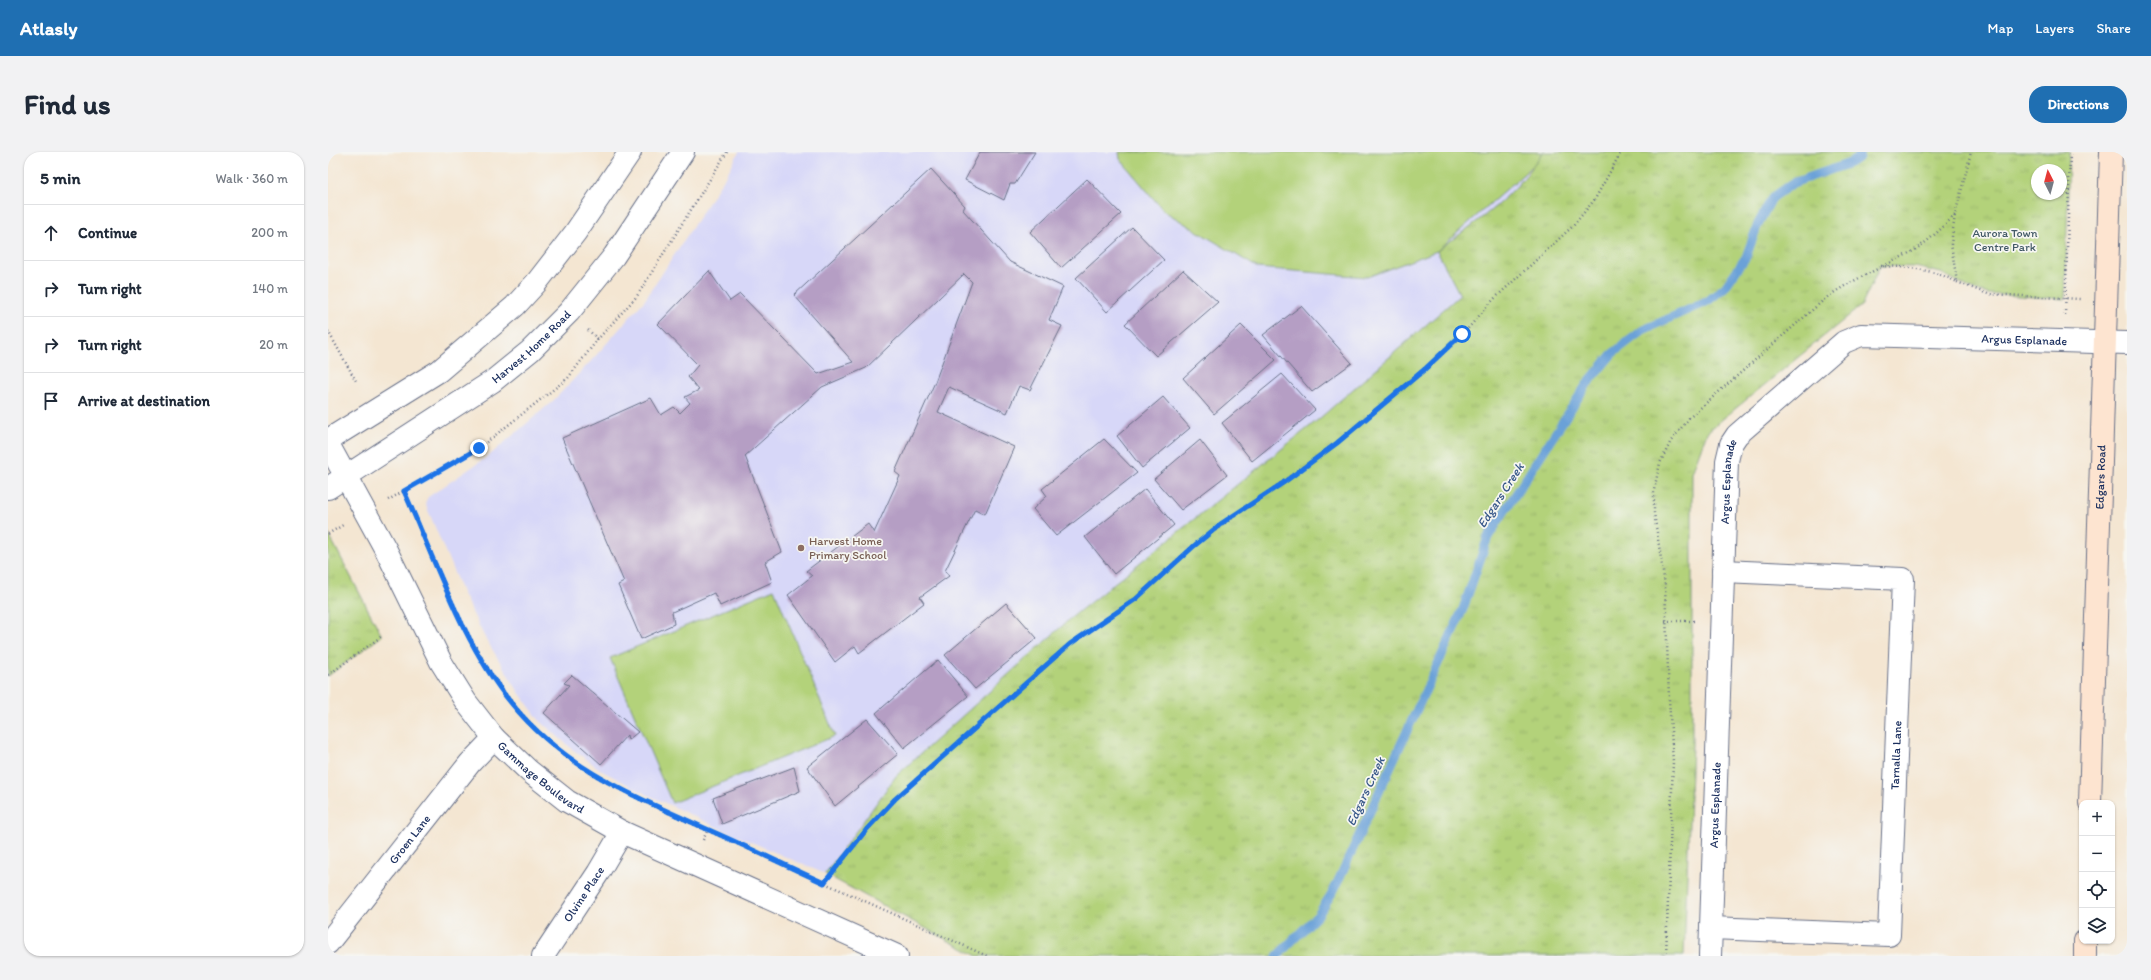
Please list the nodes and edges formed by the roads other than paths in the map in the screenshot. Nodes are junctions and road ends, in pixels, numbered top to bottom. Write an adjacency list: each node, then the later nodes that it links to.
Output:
1 (630, 152): 6 (street)
2 (683, 152): 8 (street, Harvest Home Road)
3 (2111, 152): 4 (main road, Edgars Road)
4 (2105, 342): 5 (street, Argus Esplanade); 10 (street, Argus Esplanade); 12 (main road, Edgars Road)
5 (2127, 343)
6 (328, 440)
7 (328, 444): 8 (street, Gammage Boulevard)
8 (347, 478): 9 (street, Harvest Home Road); 11 (street, Gammage Boulevard)
9 (328, 488)
10 (1723, 572): 14 (street, Argus Esplanade); 14 (street, Tarnalla Lane)
11 (494, 738): 13 (street, Gammage Boulevard); 15 (street, Groen Lane)
12 (2090, 800)
13 (622, 832): 17 (street, Olvine Place); 18 (street, Gammage Boulevard)
14 (1711, 928): 19 (street, Argus Esplanade)
15 (328, 943)
16 (2085, 944): 20 (main road)
17 (543, 956)
18 (897, 956)
19 (1710, 956)
20 (2085, 956)

